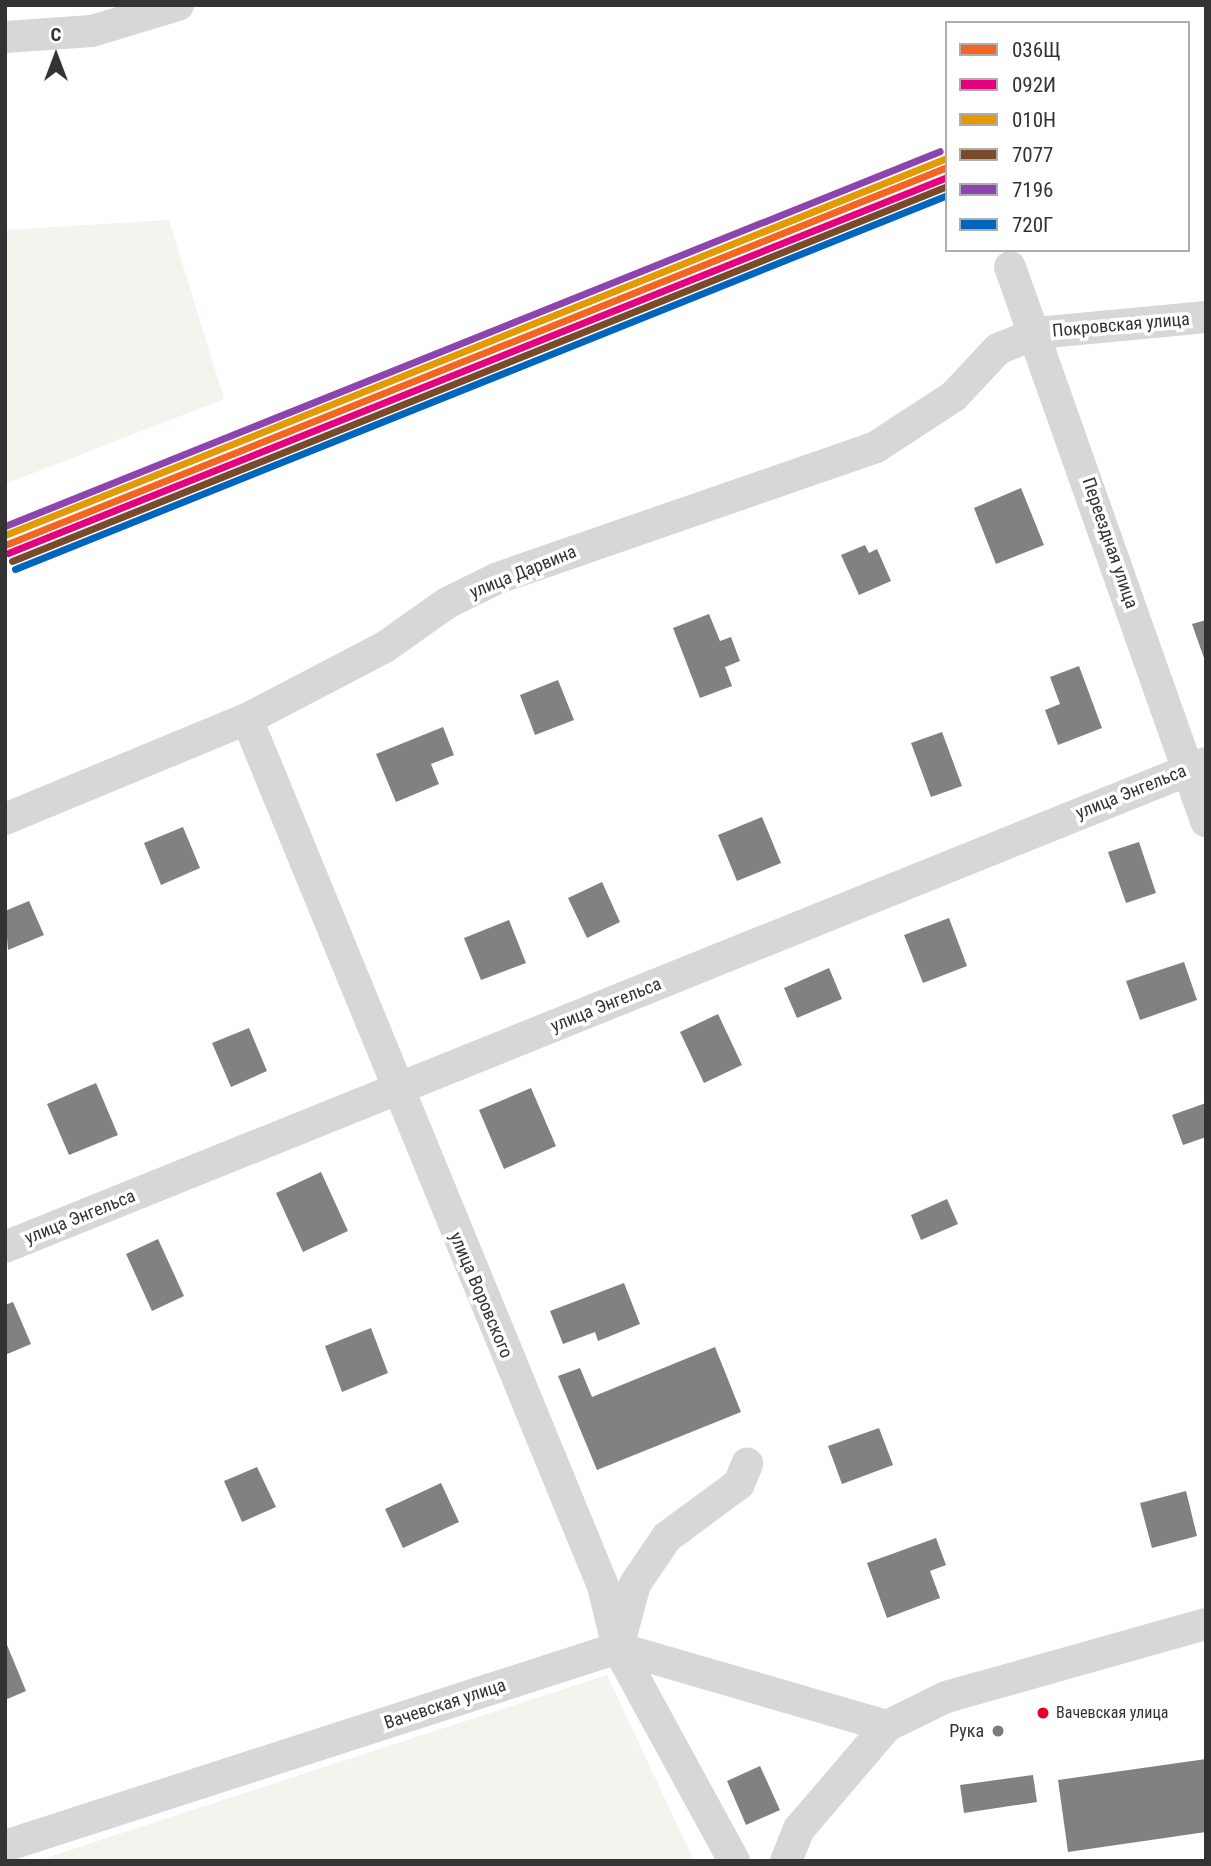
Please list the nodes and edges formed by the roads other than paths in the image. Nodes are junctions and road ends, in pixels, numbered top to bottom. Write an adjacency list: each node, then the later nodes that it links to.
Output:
1 (178, 5): 2 (street)
2 (5, 37)
3 (1010, 267): 5 (street, Переездная улица)
4 (1206, 317): 5 (street, Покровская улица)
5 (1037, 333): 6 (street, улица Дарвина); 7 (street, Переездная улица)
6 (247, 719): 8 (street, улица Дарвина); 10 (street, улица Воровского)
7 (1197, 766): 9 (street, Переездная улица); 10 (street, улица Энгельса)
8 (5, 819)
9 (1206, 821)
10 (396, 1090): 11 (street, улица Энгельса); 14 (street, улица Воровского)
11 (5, 1247)
12 (747, 1464): 14 (street)
13 (1206, 1624): 15 (street)
14 (618, 1648): 15 (street); 16 (street, Вачевская улица); 17 (street, улица Воровского)
15 (887, 1726): 18 (street)
16 (5, 1846)
17 (734, 1861)
18 (786, 1861)

